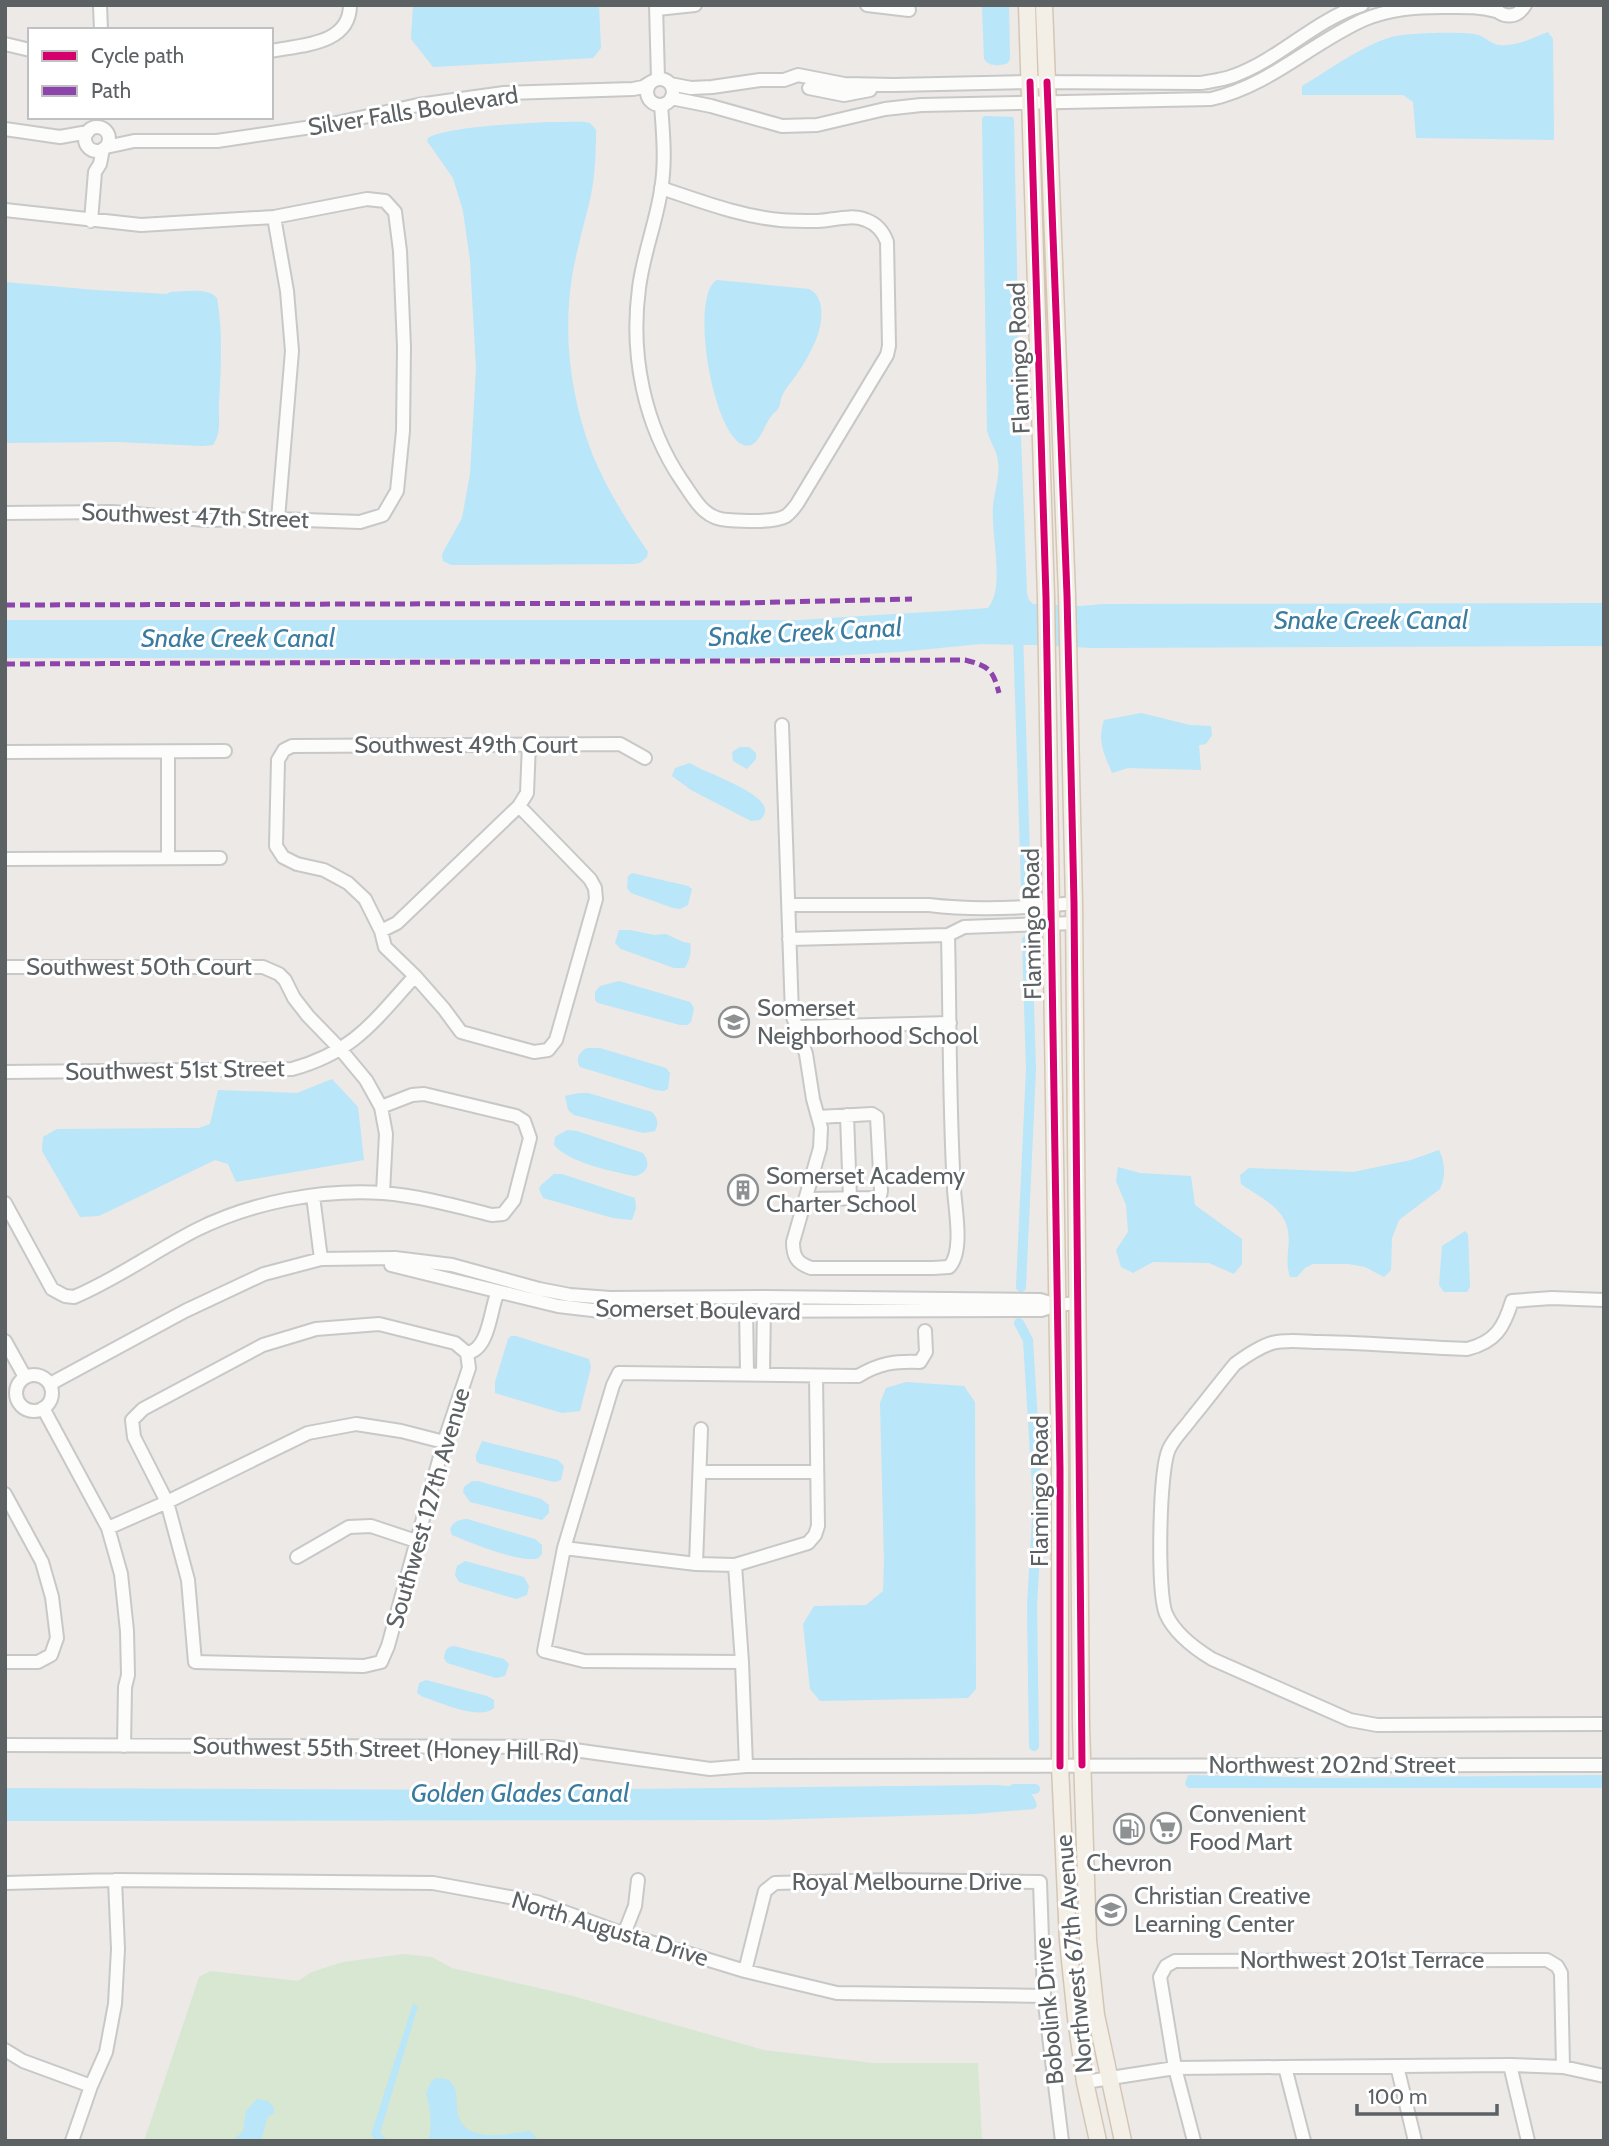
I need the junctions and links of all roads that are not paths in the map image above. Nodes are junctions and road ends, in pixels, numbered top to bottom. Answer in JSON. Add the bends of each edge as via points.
{"nodes":[{"id":1,"x":100,"y":5,"type":"edge"},
{"id":2,"x":350,"y":5,"type":"edge"},
{"id":3,"x":695,"y":5,"type":"edge"},
{"id":4,"x":867,"y":5,"type":"edge"},
{"id":5,"x":1027,"y":5,"type":"edge"},
{"id":6,"x":1044,"y":5,"type":"edge"},
{"id":7,"x":1362,"y":5,"type":"edge"},
{"id":8,"x":1538,"y":5,"type":"edge"},
{"id":9,"x":657,"y":7,"type":"edge"},
{"id":10,"x":892,"y":7,"type":"edge"},
{"id":11,"x":1494,"y":8,"type":"edge"},
{"id":12,"x":1524,"y":8,"type":"edge"},
{"id":13,"x":909,"y":10,"type":"dead end"},
{"id":14,"x":1341,"y":13,"type":"junction"},
{"id":15,"x":1350,"y":27,"type":"junction"},
{"id":16,"x":100,"y":28,"type":"edge"},
{"id":17,"x":5,"y":44,"type":"edge"},
{"id":18,"x":28,"y":50,"type":"edge"},
{"id":19,"x":273,"y":51,"type":"edge"},
{"id":20,"x":783,"y":80,"type":"junction"},
{"id":21,"x":660,"y":81,"type":"junction"},
{"id":22,"x":1030,"y":82,"type":"junction"},
{"id":23,"x":1047,"y":82,"type":"junction"},
{"id":24,"x":894,"y":85,"type":"junction"},
{"id":25,"x":609,"y":90,"type":"junction"},
{"id":26,"x":661,"y":102,"type":"junction"},
{"id":27,"x":1030,"y":103,"type":"junction"},
{"id":28,"x":1047,"y":103,"type":"junction"},
{"id":29,"x":102,"y":119,"type":"edge"},
{"id":30,"x":5,"y":129,"type":"edge"},
{"id":31,"x":96,"y":137,"type":"edge"},
{"id":32,"x":662,"y":188,"type":"junction"},
{"id":33,"x":5,"y":210,"type":"edge"},
{"id":34,"x":274,"y":217,"type":"junction"},
{"id":35,"x":91,"y":221,"type":"junction"},
{"id":36,"x":5,"y":513,"type":"edge"},
{"id":37,"x":278,"y":519,"type":"junction"},
{"id":38,"x":782,"y":725,"type":"dead end"},
{"id":39,"x":529,"y":744,"type":"junction"},
{"id":40,"x":5,"y":751,"type":"edge"},
{"id":41,"x":225,"y":751,"type":"dead end"},
{"id":42,"x":168,"y":752,"type":"junction"},
{"id":43,"x":645,"y":758,"type":"dead end"},
{"id":44,"x":519,"y":806,"type":"junction"},
{"id":45,"x":168,"y":858,"type":"junction"},
{"id":46,"x":220,"y":858,"type":"dead end"},
{"id":47,"x":5,"y":859,"type":"edge"},
{"id":48,"x":1074,"y":903,"type":"junction"},
{"id":49,"x":789,"y":905,"type":"junction"},
{"id":50,"x":1052,"y":906,"type":"junction"},
{"id":51,"x":1074,"y":923,"type":"junction"},
{"id":52,"x":1052,"y":925,"type":"junction"},
{"id":53,"x":382,"y":931,"type":"junction"},
{"id":54,"x":948,"y":935,"type":"junction"},
{"id":55,"x":789,"y":939,"type":"junction"},
{"id":56,"x":5,"y":967,"type":"edge"},
{"id":57,"x":415,"y":976,"type":"junction"},
{"id":58,"x":950,"y":1023,"type":"junction"},
{"id":59,"x":797,"y":1027,"type":"junction"},
{"id":60,"x":341,"y":1050,"type":"junction"},
{"id":61,"x":5,"y":1072,"type":"edge"},
{"id":62,"x":382,"y":1107,"type":"junction"},
{"id":63,"x":847,"y":1115,"type":"junction"},
{"id":64,"x":818,"y":1117,"type":"junction"},
{"id":65,"x":383,"y":1193,"type":"junction"},
{"id":66,"x":313,"y":1196,"type":"junction"},
{"id":67,"x":807,"y":1199,"type":"junction"},
{"id":68,"x":850,"y":1199,"type":"junction"},
{"id":69,"x":5,"y":1203,"type":"edge"},
{"id":70,"x":321,"y":1259,"type":"junction"},
{"id":71,"x":496,"y":1297,"type":"dead end"},
{"id":72,"x":764,"y":1297,"type":"junction"},
{"id":73,"x":1604,"y":1300,"type":"edge"},
{"id":74,"x":1077,"y":1303,"type":"junction"},
{"id":75,"x":746,"y":1304,"type":"junction"},
{"id":76,"x":1057,"y":1305,"type":"junction"},
{"id":77,"x":764,"y":1311,"type":"junction"},
{"id":78,"x":925,"y":1331,"type":"dead end"},
{"id":79,"x":5,"y":1341,"type":"edge"},
{"id":80,"x":467,"y":1353,"type":"junction"},
{"id":81,"x":747,"y":1374,"type":"junction"},
{"id":82,"x":763,"y":1374,"type":"junction"},
{"id":83,"x":816,"y":1376,"type":"junction"},
{"id":84,"x":25,"y":1377,"type":"junction"},
{"id":85,"x":50,"y":1384,"type":"junction"},
{"id":86,"x":18,"y":1401,"type":"junction"},
{"id":87,"x":5,"y":1408,"type":"edge"},
{"id":88,"x":43,"y":1409,"type":"junction"},
{"id":89,"x":701,"y":1429,"type":"dead end"},
{"id":90,"x":444,"y":1442,"type":"junction"},
{"id":91,"x":699,"y":1472,"type":"junction"},
{"id":92,"x":817,"y":1472,"type":"junction"},
{"id":93,"x":5,"y":1494,"type":"edge"},
{"id":94,"x":167,"y":1502,"type":"junction"},
{"id":95,"x":108,"y":1528,"type":"junction"},
{"id":96,"x":416,"y":1541,"type":"junction"},
{"id":97,"x":564,"y":1549,"type":"junction"},
{"id":98,"x":297,"y":1557,"type":"dead end"},
{"id":99,"x":696,"y":1564,"type":"junction"},
{"id":100,"x":735,"y":1565,"type":"junction"},
{"id":101,"x":5,"y":1662,"type":"edge"},
{"id":102,"x":742,"y":1662,"type":"junction"},
{"id":103,"x":1604,"y":1724,"type":"edge"},
{"id":104,"x":5,"y":1745,"type":"edge"},
{"id":105,"x":128,"y":1746,"type":"junction"},
{"id":106,"x":1082,"y":1765,"type":"junction"},
{"id":107,"x":1604,"y":1765,"type":"edge"},
{"id":108,"x":746,"y":1766,"type":"junction"},
{"id":109,"x":1060,"y":1766,"type":"junction"},
{"id":110,"x":638,"y":1880,"type":"dead end"},
{"id":111,"x":115,"y":1881,"type":"junction"},
{"id":112,"x":1040,"y":1882,"type":"joint"},
{"id":113,"x":5,"y":1884,"type":"edge"},
{"id":114,"x":624,"y":1934,"type":"junction"},
{"id":115,"x":745,"y":1971,"type":"junction"},
{"id":116,"x":1044,"y":1996,"type":"junction"},
{"id":117,"x":5,"y":2050,"type":"edge"},
{"id":118,"x":1510,"y":2065,"type":"junction"},
{"id":119,"x":1396,"y":2066,"type":"junction"},
{"id":120,"x":1285,"y":2067,"type":"junction"},
{"id":121,"x":1563,"y":2067,"type":"junction"},
{"id":122,"x":1175,"y":2068,"type":"junction"},
{"id":123,"x":1604,"y":2076,"type":"edge"},
{"id":124,"x":1108,"y":2078,"type":"junction"},
{"id":125,"x":1085,"y":2082,"type":"junction"},
{"id":126,"x":91,"y":2087,"type":"junction"},
{"id":127,"x":72,"y":2141,"type":"edge"},
{"id":128,"x":1062,"y":2141,"type":"edge"},
{"id":129,"x":1098,"y":2141,"type":"edge"},
{"id":130,"x":1124,"y":2141,"type":"edge"},
{"id":131,"x":1194,"y":2141,"type":"edge"},
{"id":132,"x":1304,"y":2141,"type":"edge"},
{"id":133,"x":1415,"y":2141,"type":"edge"},
{"id":134,"x":1528,"y":2141,"type":"edge"}],
"edges":[{"from":1,"to":16,"type":"street"},
{"from":2,"to":19,"type":"street","via":[[347,22],[329,39]]},
{"from":3,"to":9,"type":"street"},
{"from":4,"to":10,"type":"street"},
{"from":5,"to":22,"type":"main road","name":"Flamingo Road"},
{"from":6,"to":23,"type":"main road","name":"Flamingo Road"},
{"from":7,"to":14,"type":"street","name":"Silver Falls Boulevard"},
{"from":8,"to":12,"type":"street","name":"Silver Falls Boulevard"},
{"from":9,"to":21,"type":"street"},
{"from":10,"to":13,"type":"street"},
{"from":11,"to":12,"type":"street","name":"Silver Falls Boulevard","via":[[1509,16]]},
{"from":11,"to":15,"type":"street","name":"Silver Falls Boulevard","via":[[1400,9]]},
{"from":14,"to":15,"type":"street"},
{"from":14,"to":23,"type":"street","name":"Silver Falls Boulevard","via":[[1232,77],[1180,83]]},
{"from":15,"to":28,"type":"street","name":"Silver Falls Boulevard","via":[[1274,74],[1228,95]]},
{"from":17,"to":18,"type":"street"},
{"from":20,"to":21,"type":"street","name":"Silver Falls Boulevard","via":[[691,88]]},
{"from":20,"to":24,"type":"street","name":"Silver Falls Boulevard","via":[[798,75],[844,84]]},
{"from":20,"to":24,"type":"street","name":"Silver Falls Boulevard","via":[[792,86],[844,95]]},
{"from":21,"to":25,"type":"street","name":"Silver Falls Boulevard"},
{"from":21,"to":26,"type":"street","via":[[673,91]]},
{"from":21,"to":26,"type":"street","via":[[646,92]]},
{"from":22,"to":23,"type":"street","name":"Silver Falls Boulevard"},
{"from":22,"to":24,"type":"street","name":"Silver Falls Boulevard"},
{"from":22,"to":27,"type":"main road","name":"Flamingo Road"},
{"from":23,"to":28,"type":"main road","name":"Flamingo Road"},
{"from":25,"to":26,"type":"street","name":"Silver Falls Boulevard"},
{"from":25,"to":31,"type":"street","name":"Silver Falls Boulevard","via":[[492,95],[217,141]]},
{"from":26,"to":27,"type":"street","name":"Silver Falls Boulevard","via":[[711,106],[782,126],[817,125],[921,105]]},
{"from":26,"to":32,"type":"street"},
{"from":27,"to":28,"type":"street","name":"Silver Falls Boulevard"},
{"from":27,"to":50,"type":"main road","name":"Flamingo Road"},
{"from":28,"to":48,"type":"main road","name":"Flamingo Road"},
{"from":29,"to":31,"type":"street"},
{"from":30,"to":31,"type":"street","name":"Silver Falls Boulevard"},
{"from":31,"to":35,"type":"street","via":[[100,164],[95,172]]},
{"from":32,"to":32,"type":"street","via":[[745,215],[781,220],[864,219],[875,224],[887,242],[887,355],[787,515],[725,520],[702,511],[673,467],[650,418],[636,337],[639,287]]},
{"from":33,"to":35,"type":"street"},
{"from":34,"to":35,"type":"street","via":[[141,225]]},
{"from":34,"to":37,"type":"street","via":[[292,351]]},
{"from":34,"to":37,"type":"street","name":"Southwest 47th Street","via":[[367,199],[385,201],[395,212],[404,347],[397,492],[383,515],[360,522]]},
{"from":36,"to":37,"type":"street","name":"Southwest 47th Street"},
{"from":38,"to":49,"type":"street"},
{"from":39,"to":43,"type":"street","name":"Southwest 49th Court","via":[[620,744]]},
{"from":39,"to":44,"type":"street","via":[[527,793]]},
{"from":39,"to":53,"type":"street","name":"Southwest 49th Court","via":[[292,746],[284,750],[278,760],[276,846],[283,857],[348,883],[365,899]]},
{"from":40,"to":42,"type":"street"},
{"from":41,"to":42,"type":"street"},
{"from":42,"to":45,"type":"street"},
{"from":44,"to":53,"type":"street","via":[[397,923]]},
{"from":44,"to":57,"type":"street","via":[[595,888],[596,899],[556,1041],[548,1050],[534,1052],[461,1032]]},
{"from":45,"to":46,"type":"street"},
{"from":45,"to":47,"type":"street"},
{"from":48,"to":50,"type":"street"},
{"from":48,"to":51,"type":"main road","name":"Flamingo Road"},
{"from":49,"to":50,"type":"street"},
{"from":49,"to":55,"type":"street"},
{"from":50,"to":52,"type":"main road","name":"Flamingo Road"},
{"from":51,"to":52,"type":"street"},
{"from":51,"to":74,"type":"main road","name":"Flamingo Road"},
{"from":52,"to":54,"type":"street","via":[[964,927]]},
{"from":52,"to":76,"type":"main road","name":"Flamingo Road"},
{"from":53,"to":57,"type":"street","via":[[384,947]]},
{"from":54,"to":55,"type":"street"},
{"from":54,"to":58,"type":"street"},
{"from":55,"to":59,"type":"street","via":[[792,1014]]},
{"from":56,"to":60,"type":"street","name":"Southwest 50th Court","via":[[263,967],[285,980],[308,1016]]},
{"from":57,"to":60,"type":"street","name":"Southwest 51st Street","via":[[359,1037]]},
{"from":58,"to":59,"type":"street"},
{"from":58,"to":67,"type":"street","via":[[955,1261],[949,1267],[811,1268],[799,1263],[793,1242]]},
{"from":59,"to":64,"type":"street"},
{"from":60,"to":61,"type":"street","name":"Southwest 51st Street","via":[[292,1069]]},
{"from":60,"to":62,"type":"street"},
{"from":62,"to":65,"type":"street","via":[[386,1134]]},
{"from":62,"to":65,"type":"street","via":[[424,1094],[516,1116],[524,1121],[530,1138],[514,1200],[503,1214]]},
{"from":63,"to":64,"type":"street"},
{"from":63,"to":68,"type":"street"},
{"from":63,"to":68,"type":"street","via":[[877,1117],[881,1167],[880,1196]]},
{"from":64,"to":67,"type":"street","via":[[820,1148]]},
{"from":65,"to":66,"type":"street"},
{"from":66,"to":69,"type":"street","via":[[259,1206],[198,1229],[74,1297],[52,1289]]},
{"from":66,"to":70,"type":"street"},
{"from":67,"to":68,"type":"street"},
{"from":70,"to":75,"type":"street","name":"Somerset Boulevard","via":[[395,1258],[452,1265],[570,1295]]},
{"from":70,"to":85,"type":"street","name":"Somerset Boulevard","via":[[264,1274]]},
{"from":71,"to":80,"type":"street","via":[[481,1346]]},
{"from":72,"to":75,"type":"street","name":"Somerset Boulevard"},
{"from":72,"to":76,"type":"street","name":"Somerset Boulevard","via":[[1040,1300]]},
{"from":72,"to":77,"type":"street"},
{"from":73,"to":103,"type":"street","via":[[1513,1301],[1500,1330],[1467,1349],[1284,1342],[1258,1349],[1234,1364],[1168,1451],[1163,1470],[1160,1565],[1167,1615],[1191,1645],[1212,1659],[1350,1720],[1377,1725]]},
{"from":74,"to":76,"type":"street","name":"Somerset Boulevard"},
{"from":74,"to":106,"type":"main road","name":"Flamingo Road"},
{"from":75,"to":77,"type":"street","name":"Somerset Boulevard"},
{"from":75,"to":81,"type":"street"},
{"from":76,"to":77,"type":"street","name":"Somerset Boulevard","via":[[1041,1310]]},
{"from":76,"to":109,"type":"main road","name":"Flamingo Road"},
{"from":77,"to":82,"type":"street"},
{"from":78,"to":83,"type":"street","via":[[926,1352],[920,1362],[876,1365],[858,1376]]},
{"from":79,"to":84,"type":"street"},
{"from":80,"to":90,"type":"street","name":"Southwest 127th Avenue","via":[[469,1368]]},
{"from":80,"to":94,"type":"street","via":[[454,1343],[379,1324],[316,1329],[263,1345],[143,1409],[132,1420],[134,1437]]},
{"from":81,"to":82,"type":"street"},
{"from":81,"to":97,"type":"street","via":[[619,1373]]},
{"from":82,"to":83,"type":"street"},
{"from":83,"to":92,"type":"street"},
{"from":84,"to":85,"type":"street","via":[[36,1375]]},
{"from":84,"to":86,"type":"street","via":[[16,1391]]},
{"from":85,"to":88,"type":"street","via":[[52,1395]]},
{"from":86,"to":87,"type":"street"},
{"from":86,"to":88,"type":"street","via":[[32,1411]]},
{"from":88,"to":95,"type":"street"},
{"from":89,"to":91,"type":"street"},
{"from":90,"to":94,"type":"street","via":[[356,1424],[308,1433]]},
{"from":90,"to":96,"type":"street","name":"Southwest 127th Avenue"},
{"from":91,"to":92,"type":"street"},
{"from":91,"to":99,"type":"street"},
{"from":92,"to":100,"type":"street","via":[[818,1526],[808,1543]]},
{"from":93,"to":101,"type":"street","via":[[42,1562],[57,1638],[51,1655],[38,1662]]},
{"from":94,"to":95,"type":"street"},
{"from":94,"to":96,"type":"street","name":"Southwest 127th Avenue","via":[[188,1580],[195,1662],[364,1667],[381,1662]]},
{"from":95,"to":105,"type":"street","via":[[121,1574],[127,1631]]},
{"from":96,"to":98,"type":"street","via":[[371,1526],[349,1527]]},
{"from":97,"to":99,"type":"street"},
{"from":97,"to":102,"type":"street","via":[[544,1651],[584,1661]]},
{"from":99,"to":100,"type":"street"},
{"from":100,"to":102,"type":"street"},
{"from":102,"to":108,"type":"street"},
{"from":104,"to":105,"type":"street","name":"Southwest 55th Street (Honey Hill Rd)"},
{"from":105,"to":108,"type":"street","name":"Southwest 55th Street (Honey Hill Rd)","via":[[553,1747],[710,1769]]},
{"from":106,"to":107,"type":"street","name":"Northwest 202nd Street"},
{"from":106,"to":109,"type":"street","name":"Northwest 202nd Street"},
{"from":106,"to":124,"type":"main road","name":"Northwest 67th Avenue","via":[[1088,1940]]},
{"from":108,"to":109,"type":"street","name":"Southwest 55th Street (Honey Hill Rd)"},
{"from":109,"to":125,"type":"main road","name":"Northwest 67th Avenue","via":[[1068,1941]]},
{"from":110,"to":114,"type":"street","via":[[635,1906]]},
{"from":111,"to":113,"type":"street","name":"North Augusta Drive"},
{"from":111,"to":114,"type":"street","name":"North Augusta Drive","via":[[432,1883],[537,1902]]},
{"from":111,"to":126,"type":"street","via":[[115,2004],[106,2052]]},
{"from":112,"to":115,"type":"street","name":"Royal Melbourne Drive","via":[[775,1883],[765,1891]]},
{"from":112,"to":116,"type":"street","name":"Bobolink Drive"},
{"from":114,"to":115,"type":"street","name":"North Augusta Drive"},
{"from":115,"to":116,"type":"street","name":"North Augusta Drive","via":[[837,1993]]},
{"from":116,"to":128,"type":"street","name":"Bobolink Drive"},
{"from":117,"to":126,"type":"street"},
{"from":118,"to":119,"type":"street"},
{"from":118,"to":121,"type":"street"},
{"from":118,"to":134,"type":"street"},
{"from":119,"to":120,"type":"street"},
{"from":119,"to":133,"type":"street"},
{"from":120,"to":122,"type":"street"},
{"from":120,"to":132,"type":"street"},
{"from":121,"to":122,"type":"street","name":"Northwest 201st Terrace","via":[[1562,1973],[1557,1966],[1547,1960],[1478,1960],[1175,1961],[1160,1977]]},
{"from":121,"to":123,"type":"street"},
{"from":122,"to":124,"type":"street"},
{"from":122,"to":131,"type":"street"},
{"from":124,"to":125,"type":"street"},
{"from":124,"to":130,"type":"main road","name":"Northwest 67th Avenue"},
{"from":125,"to":129,"type":"main road","name":"Northwest 67th Avenue"},
{"from":126,"to":127,"type":"street"}]}
